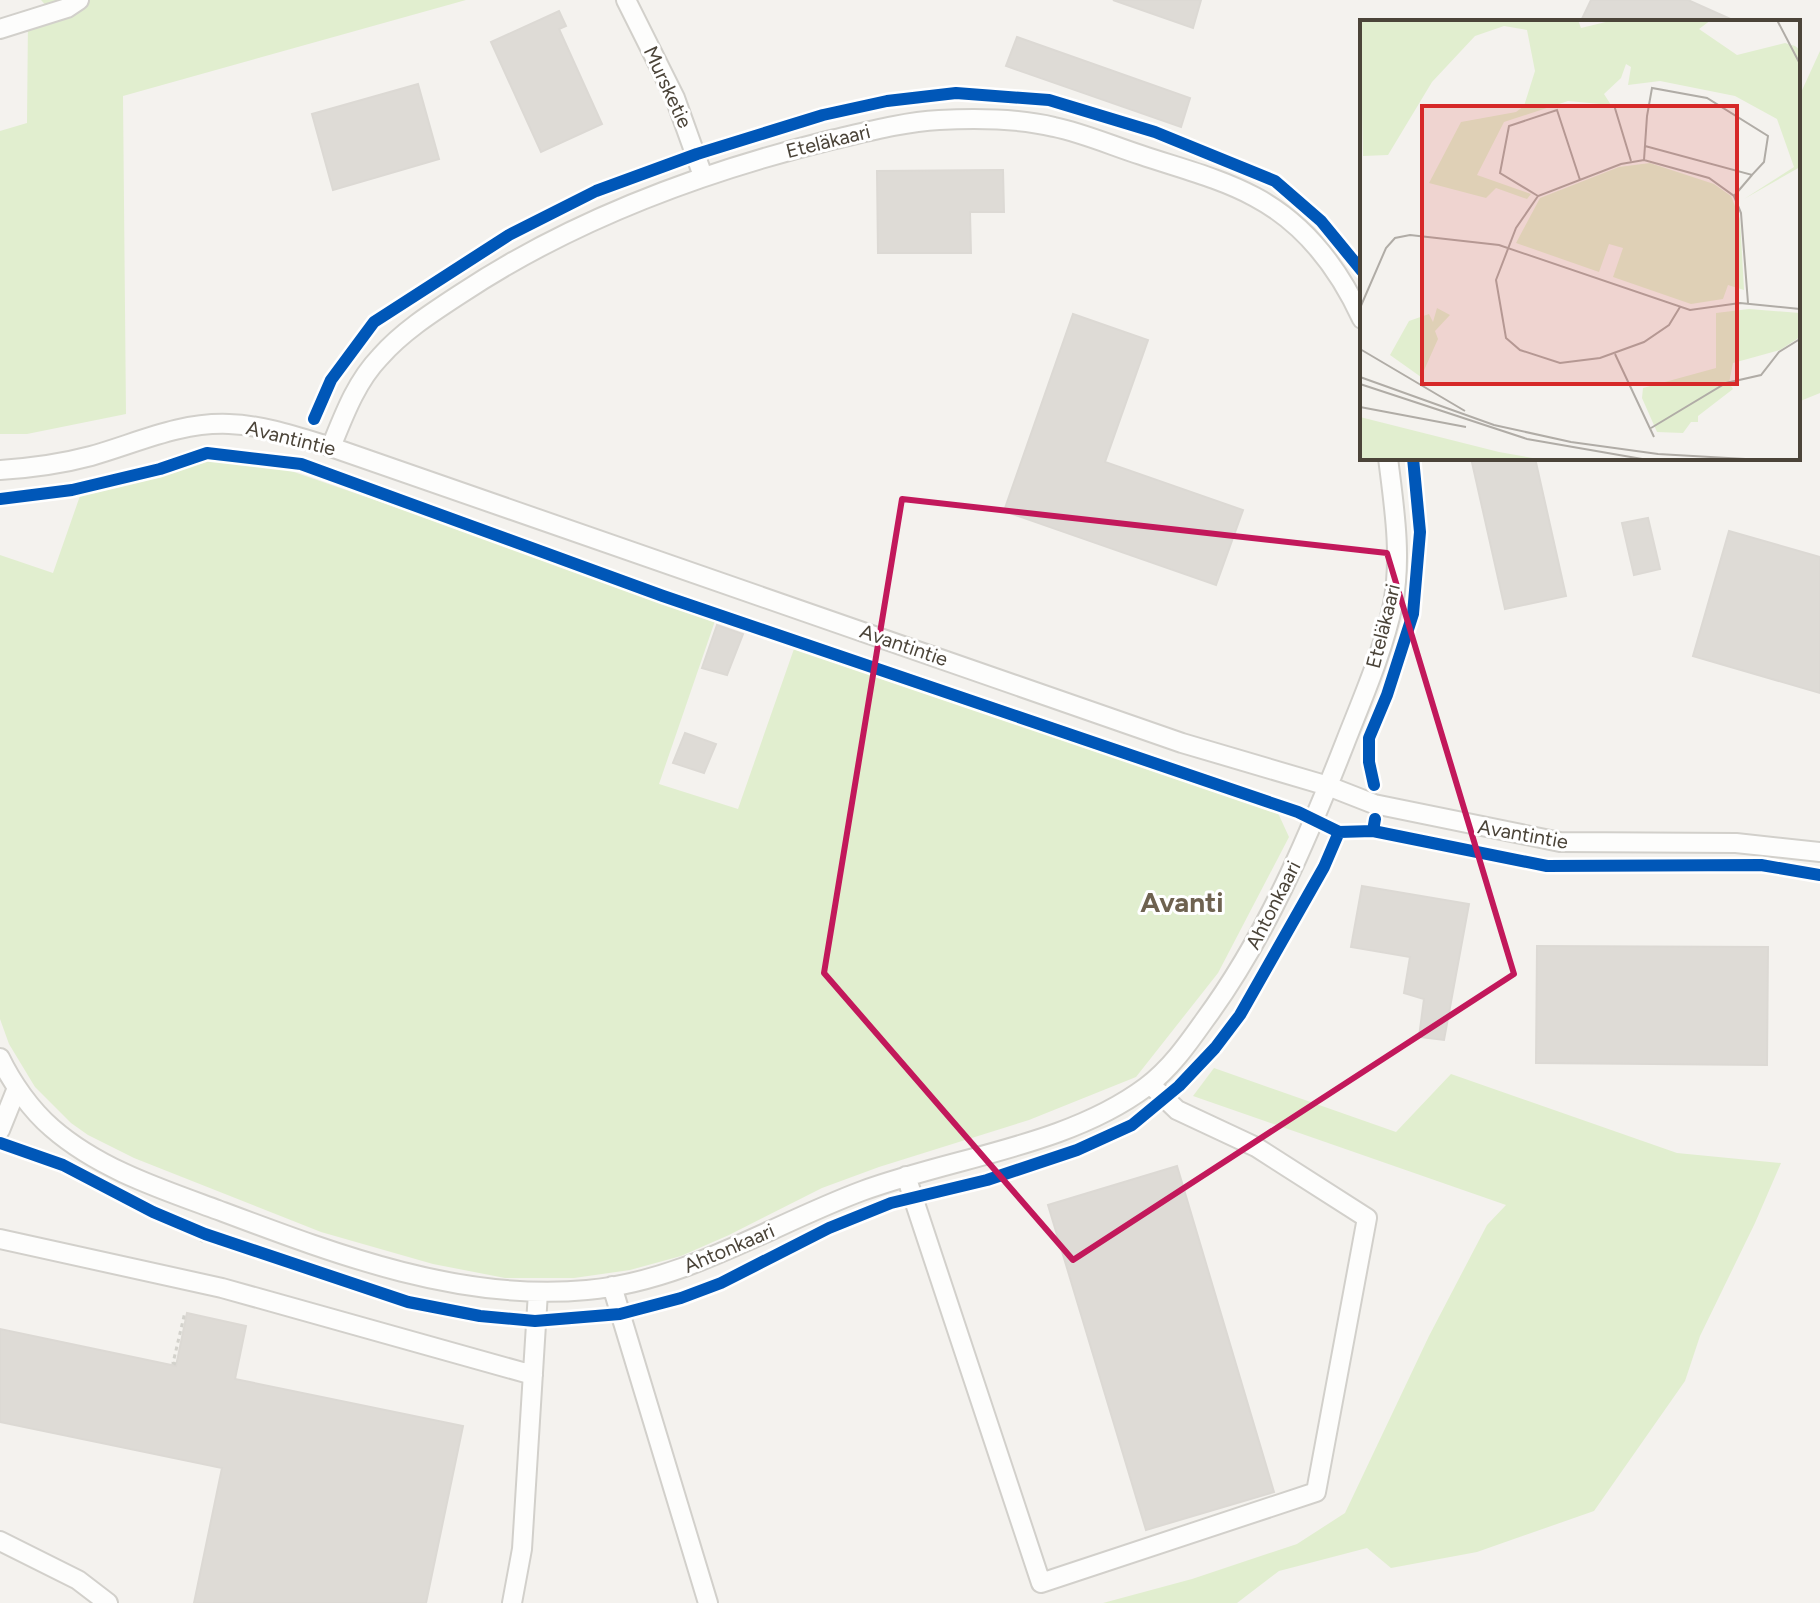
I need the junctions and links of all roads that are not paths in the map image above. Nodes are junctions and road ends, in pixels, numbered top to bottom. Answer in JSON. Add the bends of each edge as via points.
{"nodes":[{"id":1,"x":79,"y":0,"type":"edge"},
{"id":2,"x":626,"y":0,"type":"edge"},
{"id":3,"x":0,"y":29,"type":"edge"},
{"id":4,"x":703,"y":176,"type":"junction"},
{"id":5,"x":1360,"y":315,"type":"edge"},
{"id":6,"x":331,"y":447,"type":"junction"},
{"id":7,"x":1388,"y":460,"type":"edge"},
{"id":8,"x":0,"y":470,"type":"edge"},
{"id":9,"x":1328,"y":786,"type":"junction"},
{"id":10,"x":1820,"y":852,"type":"edge"},
{"id":11,"x":0,"y":1058,"type":"edge"},
{"id":12,"x":1150,"y":1084,"type":"junction"},
{"id":13,"x":17,"y":1088,"type":"junction"},
{"id":14,"x":0,"y":1130,"type":"edge"},
{"id":15,"x":906,"y":1176,"type":"junction"},
{"id":16,"x":0,"y":1239,"type":"edge"},
{"id":17,"x":612,"y":1286,"type":"junction"},
{"id":18,"x":538,"y":1292,"type":"junction"},
{"id":19,"x":533,"y":1375,"type":"junction"},
{"id":20,"x":0,"y":1541,"type":"edge"},
{"id":21,"x":108,"y":1603,"type":"edge"},
{"id":22,"x":512,"y":1603,"type":"edge"},
{"id":23,"x":708,"y":1603,"type":"edge"}],
"edges":[{"from":1,"to":3,"type":"street"},
{"from":2,"to":4,"type":"street","name":"Mursketie","via":[[675,98]]},
{"from":4,"to":5,"type":"street","name":"Eteläkaari","via":[[791,150],[934,120],[1021,121],[1055,127],[1256,197],[1313,242],[1336,269]]},
{"from":4,"to":6,"type":"street","name":"Eteläkaari","via":[[539,246],[397,339],[346,409]]},
{"from":6,"to":8,"type":"street","name":"Avantintie","via":[[270,429],[206,424],[61,462]]},
{"from":6,"to":9,"type":"street","name":"Avantintie","via":[[1182,743]]},
{"from":7,"to":9,"type":"street","name":"Eteläkaari","via":[[1397,562],[1394,600]]},
{"from":9,"to":10,"type":"street","name":"Avantintie","via":[[1374,804],[1560,842],[1736,843]]},
{"from":9,"to":12,"type":"street","name":"Ahtonkaari","via":[[1241,965],[1201,1026]]},
{"from":11,"to":13,"type":"street","name":"Ahtonkaari"},
{"from":12,"to":15,"type":"street","name":"Ahtonkaari","via":[[1078,1124]]},
{"from":12,"to":15,"type":"street","via":[[1177,1110],[1256,1147],[1367,1218],[1316,1492],[1041,1583]]},
{"from":13,"to":14,"type":"street"},
{"from":13,"to":18,"type":"street","name":"Ahtonkaari","via":[[50,1126],[78,1147],[161,1189],[344,1256],[454,1284]]},
{"from":15,"to":17,"type":"street","name":"Ahtonkaari","via":[[669,1274]]},
{"from":16,"to":19,"type":"street","via":[[222,1288]]},
{"from":17,"to":18,"type":"street","name":"Ahtonkaari"},
{"from":17,"to":23,"type":"street"},
{"from":18,"to":19,"type":"street"},
{"from":19,"to":22,"type":"street","via":[[522,1549]]},
{"from":20,"to":21,"type":"street","via":[[78,1580]]}]}
